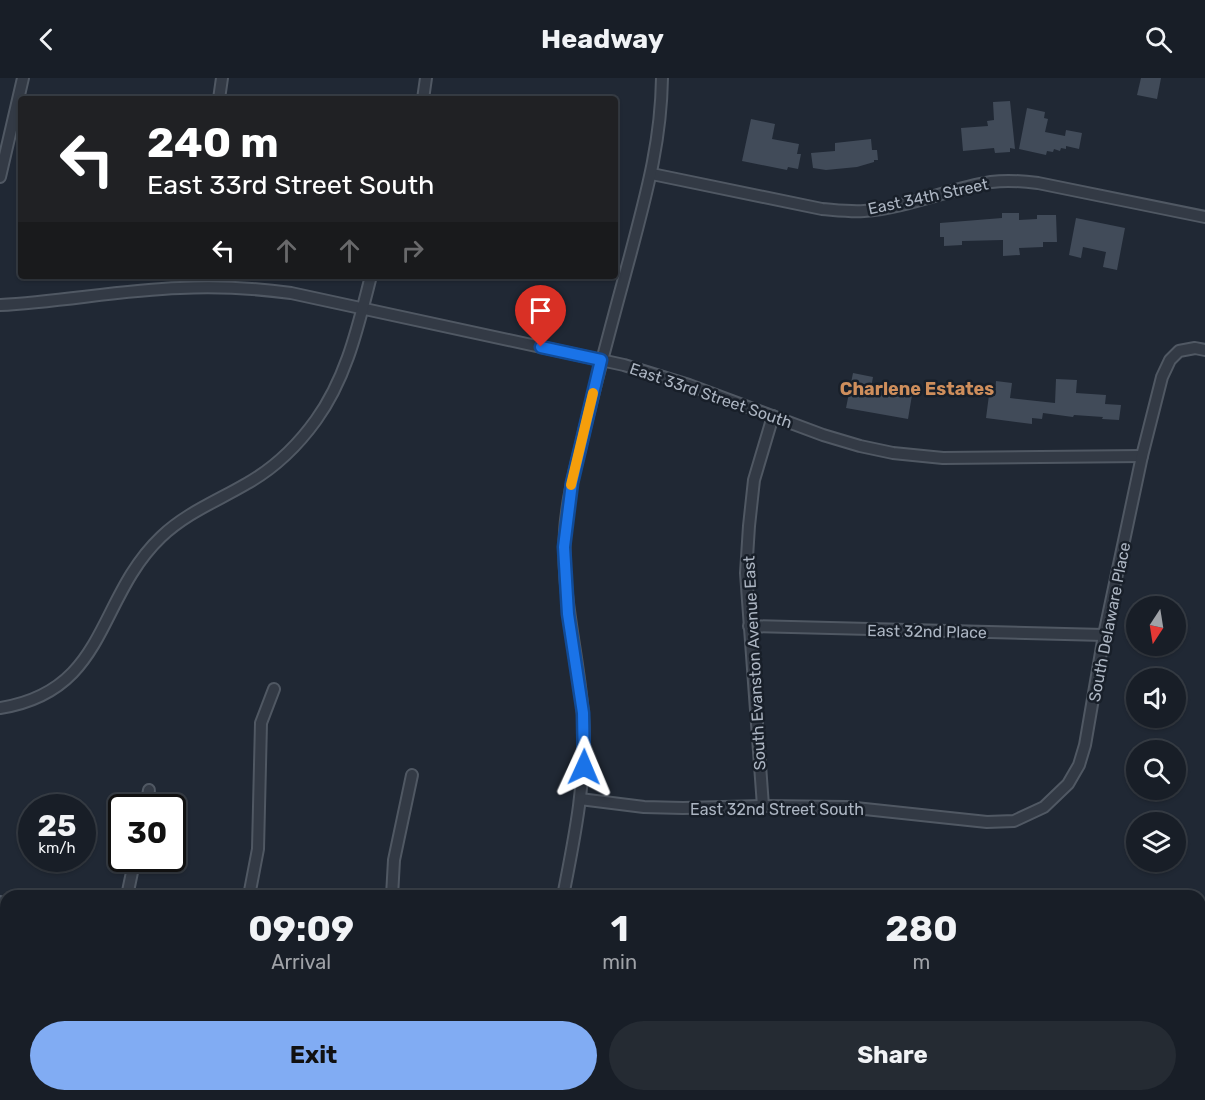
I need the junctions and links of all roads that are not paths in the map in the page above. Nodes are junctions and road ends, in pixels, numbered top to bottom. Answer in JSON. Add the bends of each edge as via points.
{"nodes":[{"id":1,"x":23,"y":78,"type":"edge"},
{"id":2,"x":222,"y":78,"type":"edge"},
{"id":3,"x":426,"y":78,"type":"edge"},
{"id":4,"x":662,"y":78,"type":"edge"},
{"id":5,"x":20,"y":96,"type":"edge"},
{"id":6,"x":219,"y":96,"type":"edge"},
{"id":7,"x":423,"y":96,"type":"edge"},
{"id":8,"x":16,"y":126,"type":"edge"},
{"id":9,"x":652,"y":174,"type":"junction"},
{"id":10,"x":0,"y":177,"type":"edge"},
{"id":11,"x":1205,"y":217,"type":"edge"},
{"id":12,"x":370,"y":279,"type":"edge"},
{"id":13,"x":0,"y":305,"type":"edge"},
{"id":14,"x":363,"y":308,"type":"junction"},
{"id":15,"x":1205,"y":350,"type":"edge"},
{"id":16,"x":601,"y":360,"type":"junction"},
{"id":17,"x":773,"y":416,"type":"junction"},
{"id":18,"x":1142,"y":456,"type":"junction"},
{"id":19,"x":749,"y":626,"type":"junction"},
{"id":20,"x":1104,"y":635,"type":"junction"},
{"id":21,"x":274,"y":689,"type":"dead end"},
{"id":22,"x":0,"y":708,"type":"edge"},
{"id":23,"x":412,"y":775,"type":"dead end"},
{"id":24,"x":1068,"y":784,"type":"joint"},
{"id":25,"x":149,"y":790,"type":"dead end"},
{"id":26,"x":148,"y":794,"type":"edge"},
{"id":27,"x":580,"y":799,"type":"junction"},
{"id":28,"x":763,"y":806,"type":"junction"},
{"id":29,"x":132,"y":872,"type":"edge"},
{"id":30,"x":128,"y":890,"type":"edge"},
{"id":31,"x":250,"y":890,"type":"edge"},
{"id":32,"x":392,"y":890,"type":"edge"},
{"id":33,"x":564,"y":890,"type":"edge"}],
"edges":[{"from":1,"to":5,"type":"street"},
{"from":2,"to":6,"type":"street"},
{"from":3,"to":7,"type":"street"},
{"from":4,"to":9,"type":"street"},
{"from":8,"to":10,"type":"street"},
{"from":9,"to":11,"type":"street","name":"East 34th Street","via":[[839,211],[879,209],[976,185],[1010,181],[1038,183]]},
{"from":9,"to":16,"type":"street"},
{"from":12,"to":14,"type":"street"},
{"from":13,"to":14,"type":"street","name":"East 33rd Street South","via":[[214,287],[291,293]]},
{"from":14,"to":16,"type":"street","name":"East 33rd Street South"},
{"from":14,"to":22,"type":"street","via":[[340,380],[305,435],[270,468],[197,510],[161,537],[128,578],[99,638],[61,685],[38,698]]},
{"from":15,"to":18,"type":"street","via":[[1179,351],[1170,360]]},
{"from":16,"to":17,"type":"street","name":"East 33rd Street South","via":[[689,385]]},
{"from":16,"to":27,"type":"street","via":[[572,483],[564,547],[568,614],[583,713]]},
{"from":17,"to":18,"type":"street","name":"East 33rd Street South","via":[[860,446],[915,456]]},
{"from":17,"to":19,"type":"street","name":"South Evanston Avenue East","via":[[754,480],[748,526]]},
{"from":18,"to":20,"type":"street","name":"South Delaware Place"},
{"from":19,"to":20,"type":"street","name":"East 32nd Place"},
{"from":19,"to":28,"type":"street","name":"South Evanston Avenue East"},
{"from":20,"to":24,"type":"street","name":"South Delaware Place","via":[[1085,745]]},
{"from":21,"to":31,"type":"street","via":[[261,723],[258,849]]},
{"from":23,"to":32,"type":"street","via":[[394,860]]},
{"from":24,"to":28,"type":"street","name":"East 32nd Street South","via":[[1051,802],[1014,821],[846,807]]},
{"from":25,"to":26,"type":"street"},
{"from":27,"to":28,"type":"street","name":"East 32nd Street South","via":[[644,807]]},
{"from":27,"to":33,"type":"street"},
{"from":29,"to":30,"type":"street"}]}
